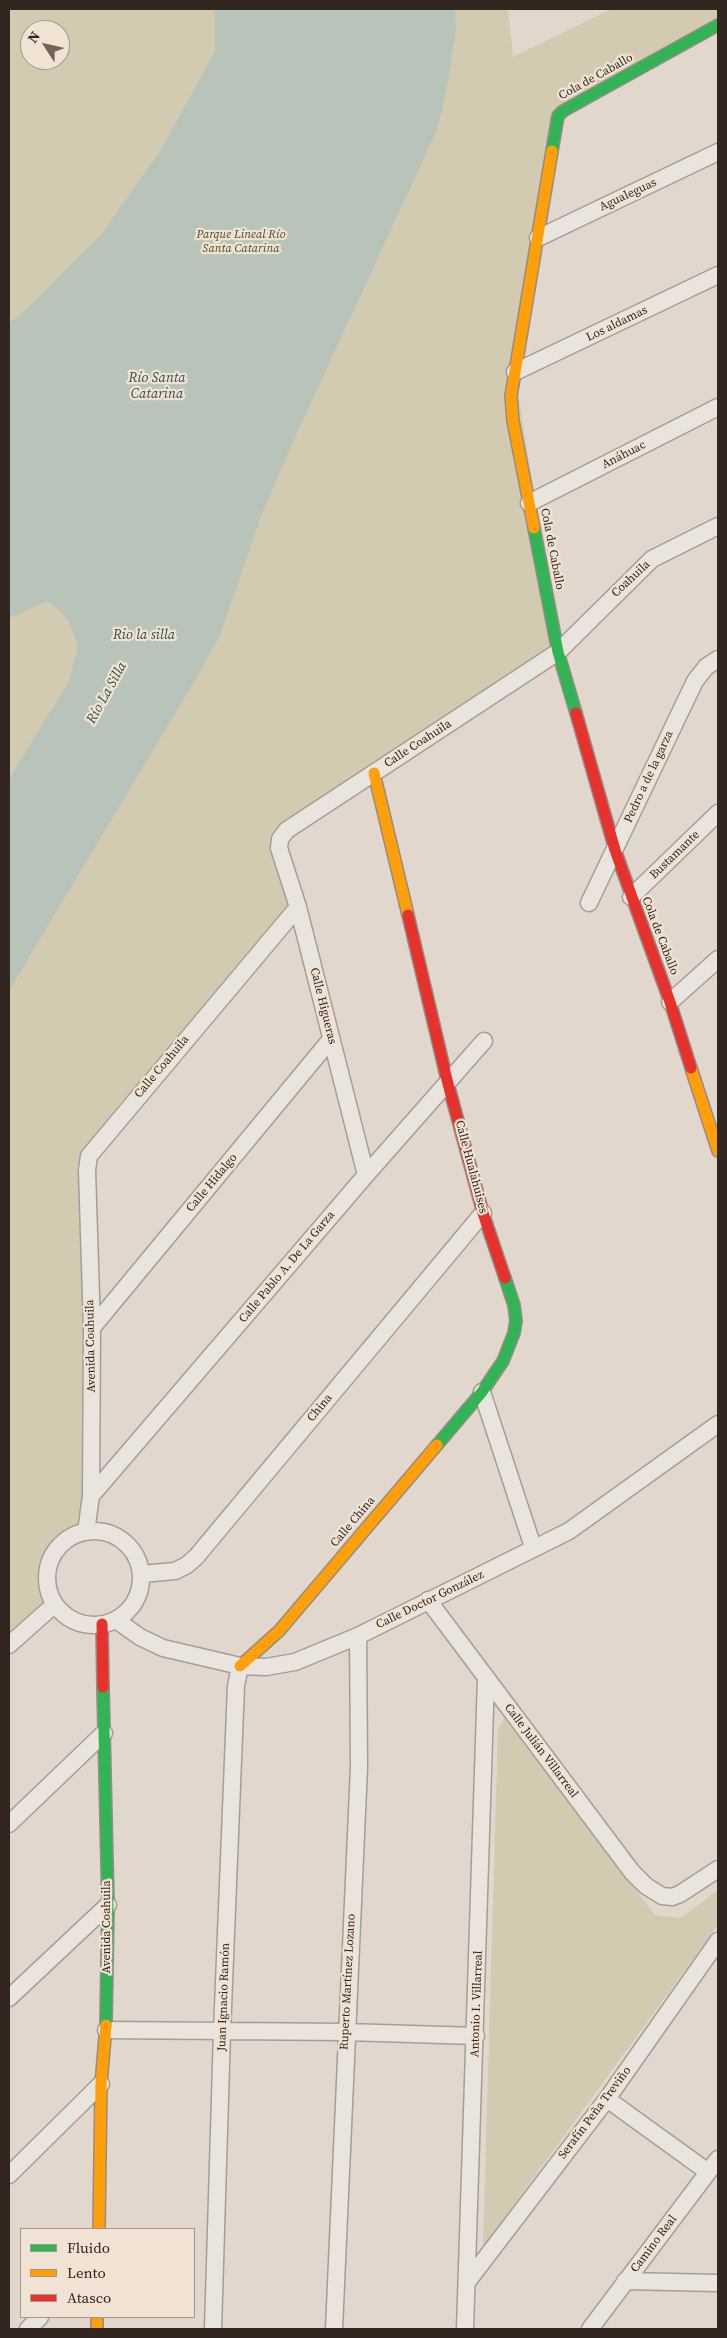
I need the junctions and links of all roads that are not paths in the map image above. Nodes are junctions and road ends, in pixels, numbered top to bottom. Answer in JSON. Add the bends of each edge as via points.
{"nodes":[{"id":1,"x":718,"y":24,"type":"edge"},
{"id":2,"x":718,"y":152,"type":"edge"},
{"id":3,"x":538,"y":238,"type":"junction"},
{"id":4,"x":718,"y":275,"type":"edge"},
{"id":5,"x":515,"y":372,"type":"junction"},
{"id":6,"x":718,"y":407,"type":"edge"},
{"id":7,"x":529,"y":503,"type":"junction"},
{"id":8,"x":718,"y":526,"type":"edge"},
{"id":9,"x":558,"y":652,"type":"junction"},
{"id":10,"x":718,"y":659,"type":"edge"},
{"id":11,"x":374,"y":774,"type":"junction"},
{"id":12,"x":718,"y":813,"type":"edge"},
{"id":13,"x":280,"y":838,"type":"joint"},
{"id":14,"x":615,"y":850,"type":"junction"},
{"id":15,"x":631,"y":897,"type":"junction"},
{"id":16,"x":589,"y":903,"type":"dead end"},
{"id":17,"x":298,"y":908,"type":"junction"},
{"id":18,"x":718,"y":959,"type":"edge"},
{"id":19,"x":670,"y":1002,"type":"junction"},
{"id":20,"x":331,"y":1039,"type":"junction"},
{"id":21,"x":484,"y":1041,"type":"dead end"},
{"id":22,"x":447,"y":1080,"type":"junction"},
{"id":23,"x":713,"y":1116,"type":"edge"},
{"id":24,"x":718,"y":1151,"type":"edge"},
{"id":25,"x":88,"y":1160,"type":"joint"},
{"id":26,"x":366,"y":1175,"type":"junction"},
{"id":27,"x":483,"y":1213,"type":"junction"},
{"id":28,"x":92,"y":1328,"type":"junction"},
{"id":29,"x":482,"y":1392,"type":"junction"},
{"id":30,"x":718,"y":1424,"type":"edge"},
{"id":31,"x":91,"y":1496,"type":"junction"},
{"id":32,"x":86,"y":1532,"type":"junction"},
{"id":33,"x":533,"y":1547,"type":"junction"},
{"id":34,"x":141,"y":1574,"type":"junction"},
{"id":35,"x":428,"y":1600,"type":"junction"},
{"id":36,"x":55,"y":1604,"type":"junction"},
{"id":37,"x":109,"y":1622,"type":"junction"},
{"id":38,"x":358,"y":1636,"type":"junction"},
{"id":39,"x":9,"y":1645,"type":"edge"},
{"id":40,"x":240,"y":1666,"type":"junction"},
{"id":41,"x":486,"y":1678,"type":"junction"},
{"id":42,"x":104,"y":1733,"type":"junction"},
{"id":43,"x":9,"y":1824,"type":"edge"},
{"id":44,"x":718,"y":1869,"type":"edge"},
{"id":45,"x":108,"y":1905,"type":"junction"},
{"id":46,"x":718,"y":1941,"type":"edge"},
{"id":47,"x":9,"y":1998,"type":"edge"},
{"id":48,"x":106,"y":2030,"type":"junction"},
{"id":49,"x":222,"y":2032,"type":"junction"},
{"id":50,"x":346,"y":2032,"type":"junction"},
{"id":51,"x":476,"y":2036,"type":"junction"},
{"id":52,"x":101,"y":2084,"type":"junction"},
{"id":53,"x":607,"y":2100,"type":"junction"},
{"id":54,"x":718,"y":2159,"type":"edge"},
{"id":55,"x":708,"y":2172,"type":"junction"},
{"id":56,"x":9,"y":2175,"type":"edge"},
{"id":57,"x":98,"y":2228,"type":"edge"},
{"id":58,"x":468,"y":2281,"type":"junction"},
{"id":59,"x":625,"y":2281,"type":"junction"},
{"id":60,"x":718,"y":2283,"type":"edge"},
{"id":61,"x":39,"y":2318,"type":"edge"},
{"id":62,"x":28,"y":2329,"type":"edge"},
{"id":63,"x":213,"y":2329,"type":"edge"},
{"id":64,"x":334,"y":2329,"type":"edge"},
{"id":65,"x":465,"y":2329,"type":"edge"},
{"id":66,"x":590,"y":2329,"type":"edge"}],
"edges":[{"from":1,"to":3,"type":"street","name":"Cola de Caballo","via":[[560,113],[556,121]]},
{"from":2,"to":3,"type":"street","name":"Agualeguas"},
{"from":3,"to":5,"type":"street","name":"Cola de Caballo"},
{"from":4,"to":5,"type":"street","name":"Los aldamas"},
{"from":5,"to":7,"type":"street","name":"Cola de Caballo","via":[[511,396],[513,421]]},
{"from":6,"to":7,"type":"street","name":"Anáhuac"},
{"from":7,"to":9,"type":"street","name":"Cola de Caballo"},
{"from":8,"to":9,"type":"street","name":"Coahuila","via":[[646,564]]},
{"from":9,"to":11,"type":"street","name":"Calle Coahuila"},
{"from":9,"to":14,"type":"street","name":"Cola de Caballo"},
{"from":10,"to":14,"type":"street","name":"Pedro a de la garza","via":[[706,667],[695,681]]},
{"from":11,"to":13,"type":"street","name":"Calle Coahuila","via":[[287,830]]},
{"from":11,"to":22,"type":"street","name":"Calle Hualahuises"},
{"from":12,"to":15,"type":"street","name":"Bustamante"},
{"from":13,"to":17,"type":"street","name":"Calle Higueras"},
{"from":14,"to":15,"type":"street","name":"Cola de Caballo"},
{"from":14,"to":16,"type":"street","name":"Pedro a de la garza"},
{"from":15,"to":19,"type":"street","name":"Cola de Caballo"},
{"from":17,"to":20,"type":"street","name":"Calle Higueras"},
{"from":17,"to":25,"type":"street","name":"Calle Coahuila","via":[[91,1151]]},
{"from":18,"to":19,"type":"street"},
{"from":19,"to":23,"type":"street","name":"Cola de Caballo"},
{"from":20,"to":26,"type":"street","name":"Calle Higueras"},
{"from":20,"to":28,"type":"street","name":"Calle Hidalgo"},
{"from":21,"to":22,"type":"street","name":"Calle Pablo A. De La Garza"},
{"from":22,"to":26,"type":"street","name":"Calle Pablo A. De La Garza"},
{"from":22,"to":27,"type":"street","name":"Calle Hualahuises"},
{"from":23,"to":24,"type":"street","name":"Cola de Caballo"},
{"from":25,"to":28,"type":"street","name":"Avenida Coahuila"},
{"from":26,"to":31,"type":"street","name":"Calle Pablo A. De La Garza"},
{"from":27,"to":29,"type":"street","name":"Calle Hualahuises","via":[[514,1305],[516,1321],[503,1361]]},
{"from":27,"to":34,"type":"street","name":"China","via":[[196,1557],[175,1571]]},
{"from":28,"to":31,"type":"street","name":"Avenida Coahuila"},
{"from":29,"to":33,"type":"street"},
{"from":29,"to":40,"type":"street","name":"Calle China","via":[[279,1631]]},
{"from":30,"to":33,"type":"street","name":"Calle Doctor González","via":[[569,1531]]},
{"from":31,"to":32,"type":"street","name":"Avenida Coahuila"},
{"from":32,"to":34,"type":"street","via":[[111,1534],[126,1543],[136,1557]]},
{"from":32,"to":36,"type":"street","via":[[63,1543],[50,1564],[48,1589]]},
{"from":33,"to":35,"type":"street","name":"Calle Doctor González"},
{"from":34,"to":37,"type":"street","via":[[136,1598],[128,1610]]},
{"from":35,"to":38,"type":"street","name":"Calle Doctor González"},
{"from":35,"to":41,"type":"street","name":"Calle Julián Villarreal"},
{"from":36,"to":37,"type":"street","via":[[79,1623]]},
{"from":36,"to":39,"type":"street"},
{"from":37,"to":40,"type":"street","name":"Calle Doctor González","via":[[163,1648]]},
{"from":37,"to":42,"type":"street","name":"Avenida Coahuila"},
{"from":38,"to":40,"type":"street","name":"Calle Doctor González","via":[[295,1662],[266,1667]]},
{"from":38,"to":50,"type":"street","name":"Ruperto Martínez Lozano","via":[[358,1767]]},
{"from":40,"to":49,"type":"street","name":"Juan Ignacio Ramón","via":[[236,1686]]},
{"from":41,"to":44,"type":"street","name":"Calle Julián Villarreal","via":[[632,1872],[646,1886],[662,1896],[672,1897]]},
{"from":41,"to":51,"type":"street","name":"Antonio I. Villarreal"},
{"from":42,"to":43,"type":"street"},
{"from":42,"to":45,"type":"street","name":"Avenida Coahuila"},
{"from":45,"to":47,"type":"street"},
{"from":45,"to":48,"type":"street","name":"Avenida Coahuila"},
{"from":46,"to":53,"type":"street","name":"Serafín Peña Treviño"},
{"from":48,"to":49,"type":"street"},
{"from":48,"to":52,"type":"street","name":"Avenida Coahuila"},
{"from":49,"to":50,"type":"street"},
{"from":49,"to":63,"type":"street","name":"Juan Ignacio Ramón"},
{"from":50,"to":51,"type":"street"},
{"from":50,"to":64,"type":"street","name":"Ruperto Martínez Lozano"},
{"from":51,"to":58,"type":"street","name":"Antonio I. Villarreal"},
{"from":52,"to":56,"type":"street"},
{"from":52,"to":57,"type":"street","name":"Avenida Coahuila"},
{"from":53,"to":55,"type":"street"},
{"from":53,"to":58,"type":"street","name":"Serafín Peña Treviño"},
{"from":54,"to":55,"type":"street","name":"Camino Real"},
{"from":55,"to":59,"type":"street","name":"Camino Real"},
{"from":58,"to":65,"type":"street","name":"Antonio I. Villarreal"},
{"from":59,"to":60,"type":"street"},
{"from":59,"to":66,"type":"street","name":"Camino Real"},
{"from":61,"to":62,"type":"street"}]}
